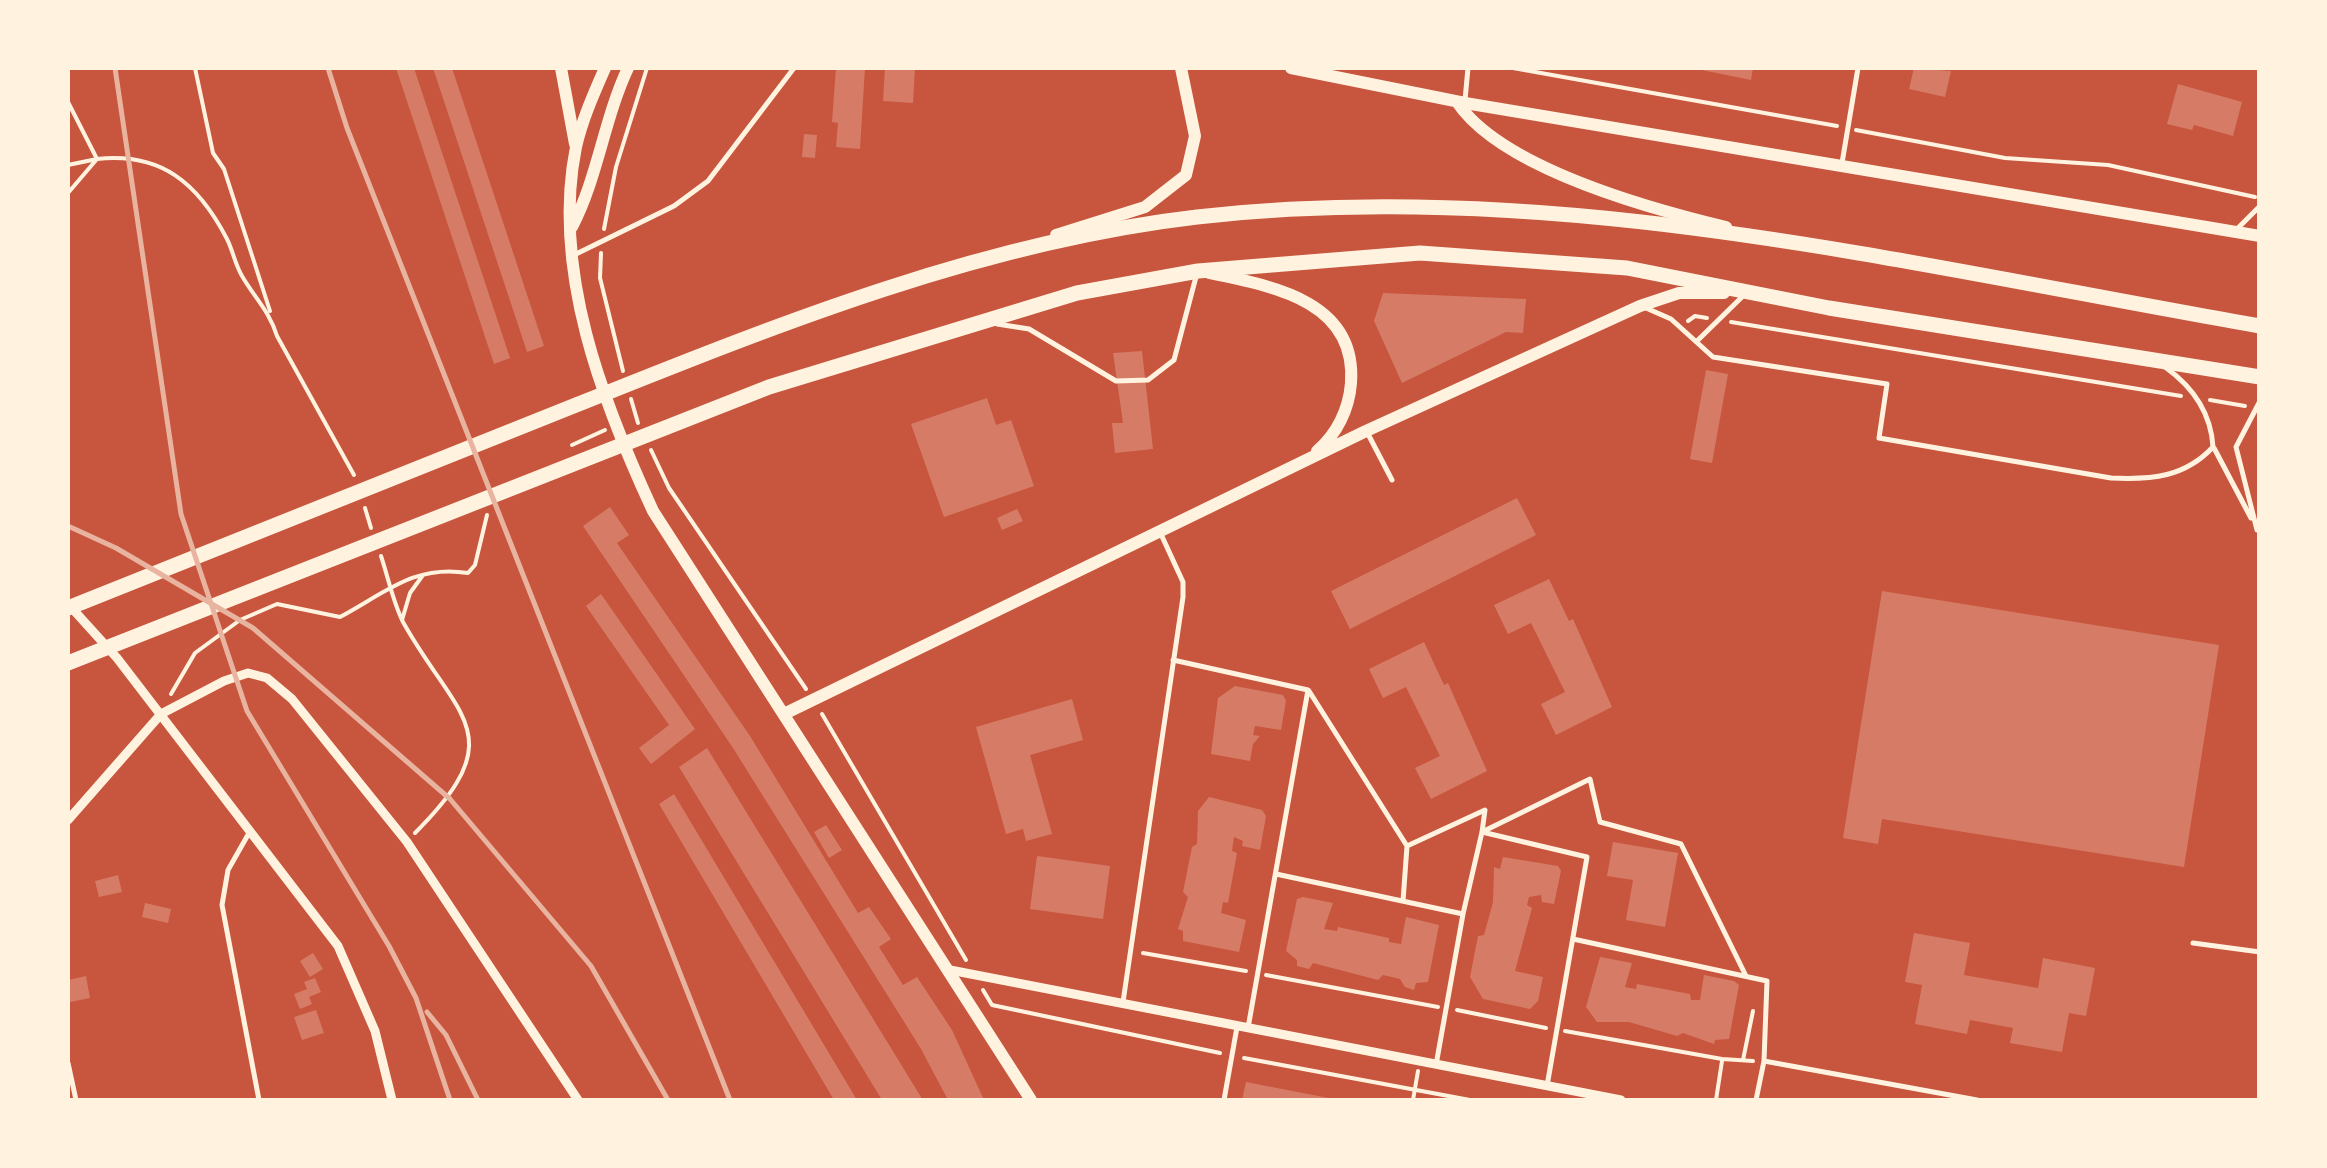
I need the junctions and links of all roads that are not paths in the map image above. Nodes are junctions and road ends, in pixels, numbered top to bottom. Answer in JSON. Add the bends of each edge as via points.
{"nodes":[{"id":1,"x":561,"y":68,"type":"edge"},
{"id":2,"x":605,"y":68,"type":"edge"},
{"id":3,"x":628,"y":68,"type":"edge"},
{"id":4,"x":794,"y":68,"type":"edge"},
{"id":5,"x":1181,"y":68,"type":"edge"},
{"id":6,"x":1290,"y":68,"type":"edge"},
{"id":7,"x":1468,"y":68,"type":"edge"},
{"id":8,"x":1858,"y":68,"type":"edge"},
{"id":9,"x":1461,"y":102,"type":"junction"},
{"id":10,"x":576,"y":148,"type":"junction"},
{"id":11,"x":1842,"y":164,"type":"junction"},
{"id":12,"x":2260,"y":206,"type":"edge"},
{"id":13,"x":571,"y":229,"type":"junction"},
{"id":14,"x":2234,"y":232,"type":"junction"},
{"id":15,"x":2260,"y":236,"type":"edge"},
{"id":16,"x":1840,"y":253,"type":"junction"},
{"id":17,"x":574,"y":254,"type":"junction"},
{"id":18,"x":968,"y":262,"type":"junction"},
{"id":19,"x":1198,"y":271,"type":"junction"},
{"id":20,"x":1745,"y":294,"type":"junction"},
{"id":21,"x":1640,"y":306,"type":"junction"},
{"id":22,"x":1829,"y":308,"type":"junction"},
{"id":23,"x":980,"y":320,"type":"junction"},
{"id":24,"x":2260,"y":326,"type":"edge"},
{"id":25,"x":1697,"y":341,"type":"junction"},
{"id":26,"x":2155,"y":360,"type":"junction"},
{"id":27,"x":2260,"y":377,"type":"edge"},
{"id":28,"x":2257,"y":404,"type":"edge"},
{"id":29,"x":1366,"y":431,"type":"junction"},
{"id":30,"x":2214,"y":447,"type":"junction"},
{"id":31,"x":1296,"y":468,"type":"junction"},
{"id":32,"x":1392,"y":480,"type":"dead end"},
{"id":33,"x":1160,"y":530,"type":"junction"},
{"id":34,"x":2258,"y":532,"type":"edge"},
{"id":35,"x":68,"y":606,"type":"edge"},
{"id":36,"x":1173,"y":660,"type":"junction"},
{"id":37,"x":68,"y":663,"type":"edge"},
{"id":38,"x":1308,"y":690,"type":"junction"},
{"id":39,"x":786,"y":713,"type":"junction"},
{"id":40,"x":161,"y":714,"type":"junction"},
{"id":41,"x":68,"y":820,"type":"edge"},
{"id":42,"x":250,"y":831,"type":"junction"},
{"id":43,"x":1482,"y":832,"type":"junction"},
{"id":44,"x":1407,"y":846,"type":"junction"},
{"id":45,"x":1276,"y":874,"type":"junction"},
{"id":46,"x":1403,"y":901,"type":"junction"},
{"id":47,"x":1463,"y":914,"type":"junction"},
{"id":48,"x":1573,"y":939,"type":"junction"},
{"id":49,"x":2194,"y":943,"type":"dead end"},
{"id":50,"x":2260,"y":952,"type":"edge"},
{"id":51,"x":950,"y":970,"type":"junction"},
{"id":52,"x":1746,"y":976,"type":"junction"},
{"id":53,"x":1122,"y":1004,"type":"junction"},
{"id":54,"x":1237,"y":1027,"type":"junction"},
{"id":55,"x":1248,"y":1029,"type":"junction"},
{"id":56,"x":1764,"y":1061,"type":"junction"},
{"id":57,"x":68,"y":1063,"type":"edge"},
{"id":58,"x":1436,"y":1064,"type":"junction"},
{"id":59,"x":1548,"y":1086,"type":"junction"},
{"id":60,"x":76,"y":1100,"type":"edge"},
{"id":61,"x":260,"y":1100,"type":"edge"},
{"id":62,"x":392,"y":1100,"type":"edge"},
{"id":63,"x":578,"y":1100,"type":"edge"},
{"id":64,"x":1031,"y":1100,"type":"edge"},
{"id":65,"x":1224,"y":1100,"type":"edge"},
{"id":66,"x":1617,"y":1100,"type":"edge"},
{"id":67,"x":1756,"y":1100,"type":"edge"},
{"id":68,"x":1977,"y":1100,"type":"edge"}],
"edges":[{"from":1,"to":10,"type":"main road"},
{"from":2,"to":10,"type":"main road"},
{"from":3,"to":13,"type":"main road"},
{"from":4,"to":17,"type":"lane","via":[[708,182],[674,206]]},
{"from":5,"to":18,"type":"main road","via":[[1195,149],[1174,188],[1130,213]]},
{"from":6,"to":9,"type":"main road"},
{"from":7,"to":9,"type":"lane"},
{"from":8,"to":11,"type":"lane"},
{"from":9,"to":11,"type":"main road"},
{"from":9,"to":16,"type":"main road","via":[[1477,124],[1600,190],[1671,214]]},
{"from":10,"to":13,"type":"main road"},
{"from":11,"to":14,"type":"main road"},
{"from":12,"to":14,"type":"lane"},
{"from":13,"to":17,"type":"main road"},
{"from":14,"to":15,"type":"main road"},
{"from":16,"to":18,"type":"highway","via":[[1636,219],[1421,206],[1192,218]]},
{"from":16,"to":24,"type":"highway"},
{"from":17,"to":39,"type":"main road","via":[[582,314],[614,426],[654,512]]},
{"from":18,"to":35,"type":"highway","via":[[749,336]]},
{"from":19,"to":22,"type":"highway","via":[[1401,254],[1512,257],[1627,268]]},
{"from":19,"to":23,"type":"highway","via":[[1077,293]]},
{"from":19,"to":23,"type":"lane","via":[[1174,360],[1148,380],[1116,381],[1028,330]]},
{"from":19,"to":31,"type":"main road","via":[[1297,294],[1342,334],[1351,362],[1346,407],[1324,444]]},
{"from":20,"to":21,"type":"main road","via":[[1696,291]]},
{"from":20,"to":22,"type":"main road"},
{"from":20,"to":25,"type":"lane"},
{"from":21,"to":25,"type":"lane"},
{"from":21,"to":29,"type":"main road"},
{"from":22,"to":26,"type":"highway"},
{"from":23,"to":37,"type":"highway","via":[[770,387]]},
{"from":25,"to":30,"type":"lane","via":[[1713,357],[1886,384],[1879,438],[2143,479],[2194,468]]},
{"from":26,"to":27,"type":"highway"},
{"from":26,"to":30,"type":"lane","via":[[2198,398]]},
{"from":28,"to":34,"type":"lane","via":[[2236,447]]},
{"from":29,"to":31,"type":"main road"},
{"from":29,"to":32,"type":"lane"},
{"from":30,"to":34,"type":"lane"},
{"from":31,"to":33,"type":"main road"},
{"from":33,"to":36,"type":"lane","via":[[1183,582]]},
{"from":33,"to":39,"type":"main road"},
{"from":35,"to":40,"type":"street"},
{"from":36,"to":38,"type":"lane"},
{"from":36,"to":53,"type":"lane"},
{"from":38,"to":44,"type":"lane"},
{"from":38,"to":45,"type":"lane"},
{"from":39,"to":51,"type":"main road"},
{"from":40,"to":41,"type":"street"},
{"from":40,"to":42,"type":"street"},
{"from":40,"to":63,"type":"street","via":[[248,674],[267,678],[292,699],[407,842]]},
{"from":42,"to":61,"type":"lane","via":[[228,870],[222,905]]},
{"from":42,"to":62,"type":"street","via":[[338,946],[375,1031]]},
{"from":43,"to":44,"type":"lane","via":[[1485,810]]},
{"from":43,"to":47,"type":"lane"},
{"from":43,"to":48,"type":"lane","via":[[1587,857]]},
{"from":43,"to":52,"type":"lane","via":[[1590,779],[1600,822],[1680,844]]},
{"from":44,"to":46,"type":"lane"},
{"from":45,"to":46,"type":"lane"},
{"from":45,"to":55,"type":"lane"},
{"from":46,"to":47,"type":"lane"},
{"from":47,"to":58,"type":"lane"},
{"from":48,"to":52,"type":"lane"},
{"from":48,"to":59,"type":"lane"},
{"from":49,"to":50,"type":"lane"},
{"from":51,"to":53,"type":"street"},
{"from":51,"to":64,"type":"main road"},
{"from":52,"to":56,"type":"lane","via":[[1768,981]]},
{"from":53,"to":54,"type":"street"},
{"from":54,"to":55,"type":"street"},
{"from":54,"to":65,"type":"lane"},
{"from":55,"to":58,"type":"street"},
{"from":56,"to":67,"type":"lane"},
{"from":56,"to":68,"type":"lane"},
{"from":57,"to":60,"type":"lane"},
{"from":58,"to":59,"type":"street"},
{"from":59,"to":66,"type":"street"}]}
